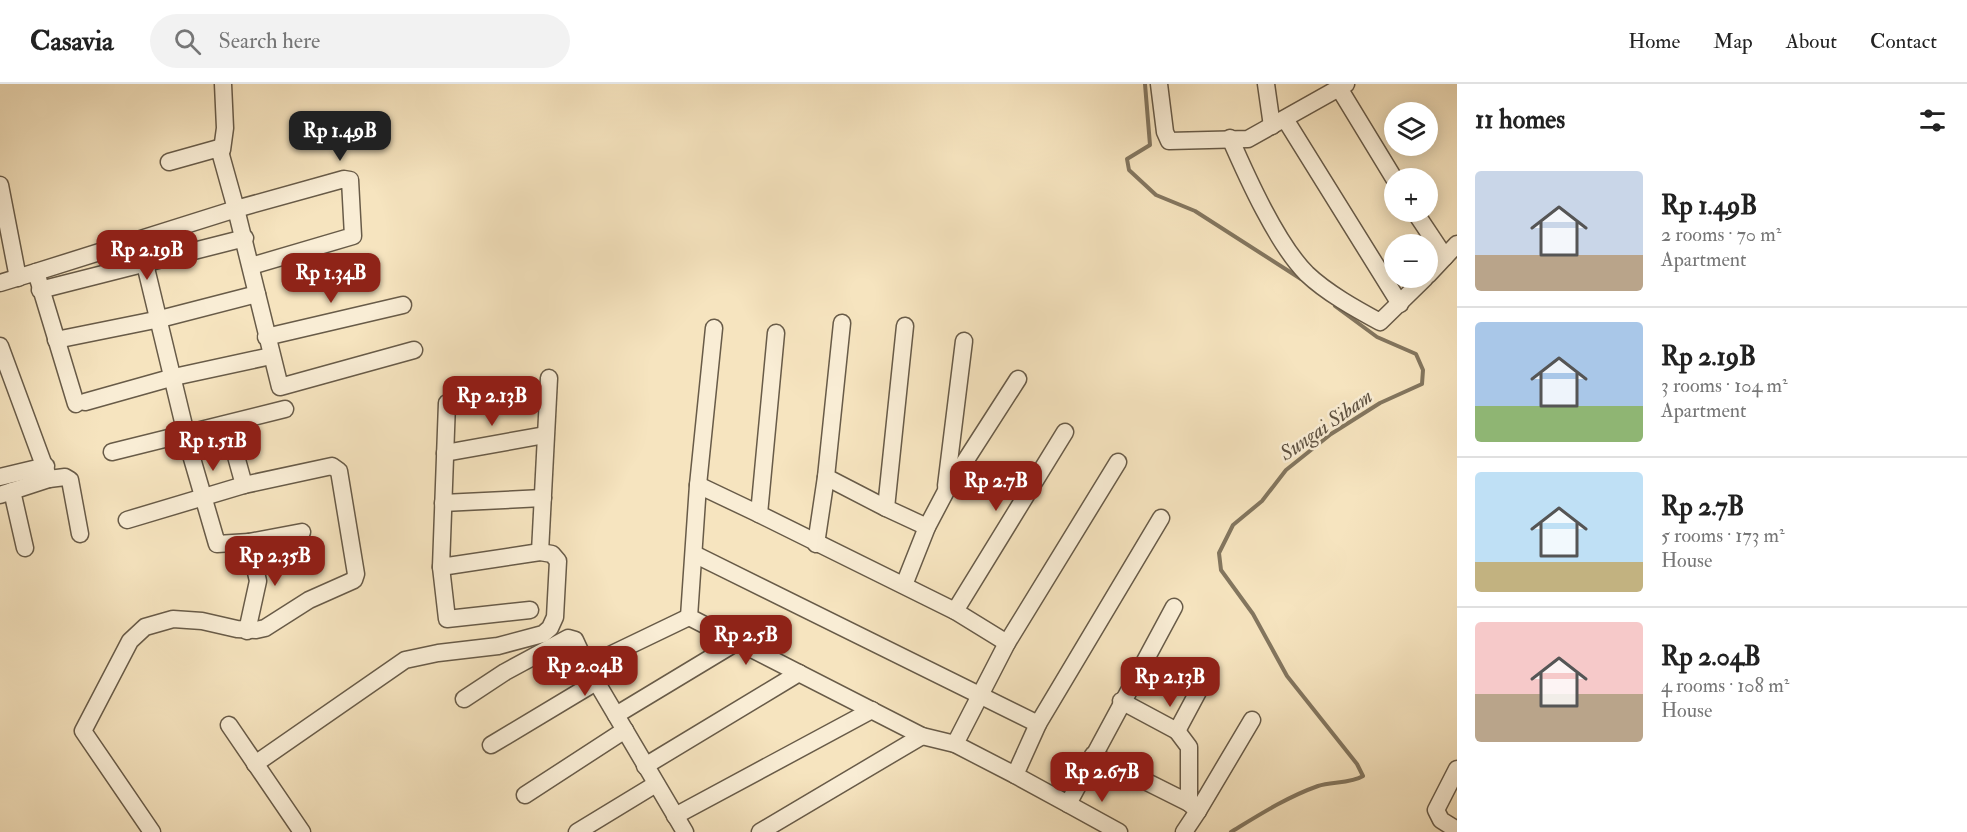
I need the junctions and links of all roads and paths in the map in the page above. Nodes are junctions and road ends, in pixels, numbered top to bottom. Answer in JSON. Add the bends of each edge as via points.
{"nodes":[{"id":1,"x":223,"y":84,"type":"edge"},
{"id":2,"x":1160,"y":84,"type":"edge"},
{"id":3,"x":1266,"y":84,"type":"edge"},
{"id":4,"x":1336,"y":88,"type":"edge"},
{"id":5,"x":1278,"y":122,"type":"junction"},
{"id":6,"x":1230,"y":138,"type":"junction"},
{"id":7,"x":222,"y":150,"type":"junction"},
{"id":8,"x":169,"y":162,"type":"dead end"},
{"id":9,"x":1387,"y":168,"type":"edge"},
{"id":10,"x":0,"y":185,"type":"edge"},
{"id":11,"x":236,"y":209,"type":"junction"},
{"id":12,"x":3,"y":216,"type":"edge"},
{"id":13,"x":1422,"y":222,"type":"edge"},
{"id":14,"x":245,"y":238,"type":"junction"},
{"id":15,"x":1457,"y":244,"type":"edge"},
{"id":16,"x":1445,"y":257,"type":"junction"},
{"id":17,"x":145,"y":264,"type":"junction"},
{"id":18,"x":1438,"y":264,"type":"edge"},
{"id":19,"x":251,"y":266,"type":"junction"},
{"id":20,"x":36,"y":272,"type":"junction"},
{"id":21,"x":18,"y":278,"type":"junction"},
{"id":22,"x":0,"y":283,"type":"edge"},
{"id":23,"x":1415,"y":288,"type":"edge"},
{"id":24,"x":40,"y":290,"type":"junction"},
{"id":25,"x":256,"y":294,"type":"junction"},
{"id":26,"x":1400,"y":304,"type":"junction"},
{"id":27,"x":403,"y":305,"type":"dead end"},
{"id":28,"x":160,"y":319,"type":"junction"},
{"id":29,"x":842,"y":323,"type":"dead end"},
{"id":30,"x":905,"y":326,"type":"dead end"},
{"id":31,"x":714,"y":328,"type":"dead end"},
{"id":32,"x":776,"y":333,"type":"dead end"},
{"id":33,"x":266,"y":337,"type":"junction"},
{"id":34,"x":56,"y":340,"type":"junction"},
{"id":35,"x":964,"y":341,"type":"dead end"},
{"id":36,"x":0,"y":346,"type":"edge"},
{"id":37,"x":414,"y":350,"type":"dead end"},
{"id":38,"x":271,"y":356,"type":"junction"},
{"id":39,"x":174,"y":377,"type":"junction"},
{"id":40,"x":549,"y":378,"type":"dead end"},
{"id":41,"x":1018,"y":379,"type":"dead end"},
{"id":42,"x":447,"y":403,"type":"dead end"},
{"id":43,"x":285,"y":409,"type":"dead end"},
{"id":44,"x":1065,"y":432,"type":"dead end"},
{"id":45,"x":186,"y":434,"type":"junction"},
{"id":46,"x":545,"y":435,"type":"junction"},
{"id":47,"x":234,"y":449,"type":"dead end"},
{"id":48,"x":111,"y":452,"type":"dead end"},
{"id":49,"x":445,"y":453,"type":"junction"},
{"id":50,"x":191,"y":455,"type":"dead end"},
{"id":51,"x":1119,"y":462,"type":"dead end"},
{"id":52,"x":47,"y":472,"type":"junction"},
{"id":53,"x":0,"y":477,"type":"edge"},
{"id":54,"x":826,"y":477,"type":"junction"},
{"id":55,"x":244,"y":485,"type":"junction"},
{"id":56,"x":698,"y":485,"type":"junction"},
{"id":57,"x":946,"y":491,"type":"junction"},
{"id":58,"x":6,"y":493,"type":"edge"},
{"id":59,"x":202,"y":497,"type":"junction"},
{"id":60,"x":543,"y":498,"type":"junction"},
{"id":61,"x":443,"y":503,"type":"junction"},
{"id":62,"x":886,"y":508,"type":"junction"},
{"id":63,"x":759,"y":514,"type":"junction"},
{"id":64,"x":1161,"y":518,"type":"dead end"},
{"id":65,"x":127,"y":520,"type":"dead end"},
{"id":66,"x":927,"y":527,"type":"junction"},
{"id":67,"x":302,"y":532,"type":"dead end"},
{"id":68,"x":80,"y":534,"type":"dead end"},
{"id":69,"x":249,"y":542,"type":"junction"},
{"id":70,"x":816,"y":544,"type":"junction"},
{"id":71,"x":25,"y":548,"type":"dead end"},
{"id":72,"x":540,"y":552,"type":"junction"},
{"id":73,"x":694,"y":554,"type":"junction"},
{"id":74,"x":441,"y":567,"type":"junction"},
{"id":75,"x":904,"y":585,"type":"junction"},
{"id":76,"x":1174,"y":607,"type":"dead end"},
{"id":77,"x":530,"y":610,"type":"dead end"},
{"id":78,"x":955,"y":611,"type":"junction"},
{"id":79,"x":689,"y":617,"type":"junction"},
{"id":80,"x":247,"y":630,"type":"junction"},
{"id":81,"x":737,"y":642,"type":"junction"},
{"id":82,"x":1007,"y":643,"type":"junction"},
{"id":83,"x":587,"y":666,"type":"junction"},
{"id":84,"x":799,"y":673,"type":"junction"},
{"id":85,"x":1207,"y":675,"type":"dead end"},
{"id":86,"x":596,"y":682,"type":"junction"},
{"id":87,"x":981,"y":696,"type":"junction"},
{"id":88,"x":464,"y":699,"type":"dead end"},
{"id":89,"x":1121,"y":701,"type":"junction"},
{"id":90,"x":872,"y":710,"type":"junction"},
{"id":91,"x":616,"y":716,"type":"junction"},
{"id":92,"x":1252,"y":720,"type":"dead end"},
{"id":93,"x":1038,"y":724,"type":"junction"},
{"id":94,"x":229,"y":725,"type":"dead end"},
{"id":95,"x":625,"y":730,"type":"junction"},
{"id":96,"x":1177,"y":731,"type":"junction"},
{"id":97,"x":922,"y":736,"type":"junction"},
{"id":98,"x":955,"y":744,"type":"junction"},
{"id":99,"x":491,"y":745,"type":"dead end"},
{"id":100,"x":1093,"y":755,"type":"junction"},
{"id":101,"x":255,"y":764,"type":"junction"},
{"id":102,"x":645,"y":766,"type":"junction"},
{"id":103,"x":1457,"y":769,"type":"edge"},
{"id":104,"x":1015,"y":775,"type":"junction"},
{"id":105,"x":656,"y":784,"type":"junction"},
{"id":106,"x":525,"y":795,"type":"dead end"},
{"id":107,"x":1068,"y":804,"type":"junction"},
{"id":108,"x":1193,"y":807,"type":"junction"},
{"id":109,"x":675,"y":816,"type":"junction"},
{"id":110,"x":1457,"y":830,"type":"edge"},
{"id":111,"x":152,"y":832,"type":"edge"},
{"id":112,"x":302,"y":832,"type":"edge"},
{"id":113,"x":577,"y":832,"type":"edge"},
{"id":114,"x":685,"y":832,"type":"edge"},
{"id":115,"x":760,"y":832,"type":"edge"},
{"id":116,"x":1119,"y":832,"type":"edge"},
{"id":117,"x":1185,"y":832,"type":"edge"}],
"edges":[{"from":1,"to":7,"type":"street"},
{"from":2,"to":6,"type":"street","via":[[1169,141]]},
{"from":3,"to":5,"type":"street"},
{"from":4,"to":5,"type":"street"},
{"from":4,"to":9,"type":"street"},
{"from":5,"to":6,"type":"street","via":[[1248,139]]},
{"from":5,"to":26,"type":"street"},
{"from":6,"to":26,"type":"street","via":[[1251,185],[1294,259],[1307,274],[1380,322]]},
{"from":7,"to":8,"type":"street","via":[[217,147]]},
{"from":7,"to":11,"type":"street"},
{"from":10,"to":12,"type":"street"},
{"from":11,"to":14,"type":"street"},
{"from":11,"to":19,"type":"street","via":[[350,180],[353,236]]},
{"from":11,"to":20,"type":"street"},
{"from":12,"to":21,"type":"street"},
{"from":13,"to":16,"type":"street"},
{"from":14,"to":17,"type":"street"},
{"from":14,"to":19,"type":"street"},
{"from":15,"to":16,"type":"street"},
{"from":16,"to":18,"type":"street"},
{"from":17,"to":24,"type":"street"},
{"from":17,"to":28,"type":"street"},
{"from":19,"to":25,"type":"street"},
{"from":20,"to":21,"type":"street"},
{"from":20,"to":24,"type":"street"},
{"from":21,"to":22,"type":"street"},
{"from":23,"to":26,"type":"street"},
{"from":24,"to":34,"type":"street"},
{"from":25,"to":28,"type":"street"},
{"from":25,"to":33,"type":"street"},
{"from":27,"to":33,"type":"street"},
{"from":28,"to":34,"type":"street"},
{"from":28,"to":39,"type":"street"},
{"from":29,"to":54,"type":"street"},
{"from":30,"to":62,"type":"street"},
{"from":31,"to":56,"type":"street"},
{"from":32,"to":63,"type":"street"},
{"from":33,"to":38,"type":"street"},
{"from":34,"to":39,"type":"street","via":[[80,403]]},
{"from":35,"to":57,"type":"street"},
{"from":36,"to":52,"type":"street"},
{"from":37,"to":38,"type":"street","via":[[280,387]]},
{"from":38,"to":39,"type":"street"},
{"from":39,"to":45,"type":"street"},
{"from":40,"to":46,"type":"street"},
{"from":41,"to":57,"type":"street"},
{"from":42,"to":49,"type":"street"},
{"from":43,"to":45,"type":"street"},
{"from":44,"to":78,"type":"street"},
{"from":45,"to":48,"type":"street"},
{"from":46,"to":49,"type":"street"},
{"from":46,"to":60,"type":"street"},
{"from":47,"to":55,"type":"street"},
{"from":49,"to":61,"type":"street"},
{"from":50,"to":59,"type":"street"},
{"from":51,"to":82,"type":"street"},
{"from":52,"to":53,"type":"street"},
{"from":52,"to":58,"type":"street"},
{"from":52,"to":68,"type":"street","via":[[70,480]]},
{"from":54,"to":62,"type":"street"},
{"from":54,"to":70,"type":"street"},
{"from":55,"to":59,"type":"street"},
{"from":55,"to":80,"type":"street","via":[[336,468],[356,574],[354,579],[309,600],[265,628]]},
{"from":56,"to":63,"type":"street"},
{"from":56,"to":73,"type":"street"},
{"from":57,"to":66,"type":"street"},
{"from":58,"to":71,"type":"street"},
{"from":59,"to":65,"type":"street"},
{"from":59,"to":69,"type":"street","via":[[217,544]]},
{"from":60,"to":61,"type":"street"},
{"from":60,"to":72,"type":"street"},
{"from":61,"to":74,"type":"street"},
{"from":62,"to":66,"type":"street"},
{"from":63,"to":70,"type":"street"},
{"from":64,"to":93,"type":"street"},
{"from":66,"to":75,"type":"street"},
{"from":67,"to":69,"type":"street"},
{"from":69,"to":80,"type":"street","via":[[258,581]]},
{"from":70,"to":75,"type":"street"},
{"from":72,"to":74,"type":"street"},
{"from":72,"to":101,"type":"street","via":[[552,554],[558,561],[555,617],[547,631],[498,646],[405,660]]},
{"from":73,"to":79,"type":"street"},
{"from":73,"to":87,"type":"street"},
{"from":74,"to":77,"type":"street","via":[[447,619]]},
{"from":75,"to":78,"type":"street"},
{"from":76,"to":89,"type":"street"},
{"from":78,"to":82,"type":"street"},
{"from":79,"to":81,"type":"street"},
{"from":79,"to":83,"type":"street"},
{"from":80,"to":111,"type":"street","via":[[173,620],[145,627],[130,641],[83,731]]},
{"from":81,"to":84,"type":"street"},
{"from":81,"to":91,"type":"street"},
{"from":82,"to":87,"type":"street"},
{"from":83,"to":86,"type":"street"},
{"from":83,"to":88,"type":"street","via":[[575,640],[568,638],[504,672]]},
{"from":84,"to":90,"type":"street"},
{"from":84,"to":102,"type":"street"},
{"from":85,"to":96,"type":"street"},
{"from":86,"to":91,"type":"street"},
{"from":86,"to":99,"type":"street"},
{"from":87,"to":93,"type":"street"},
{"from":87,"to":98,"type":"street"},
{"from":89,"to":96,"type":"street"},
{"from":89,"to":100,"type":"street"},
{"from":90,"to":97,"type":"street"},
{"from":90,"to":109,"type":"street"},
{"from":91,"to":95,"type":"street"},
{"from":92,"to":108,"type":"street"},
{"from":93,"to":104,"type":"street"},
{"from":94,"to":101,"type":"street"},
{"from":95,"to":102,"type":"street"},
{"from":95,"to":106,"type":"street"},
{"from":96,"to":108,"type":"street","via":[[1189,747]]},
{"from":97,"to":98,"type":"street"},
{"from":97,"to":115,"type":"street"},
{"from":98,"to":104,"type":"street"},
{"from":100,"to":107,"type":"street"},
{"from":100,"to":108,"type":"street"},
{"from":101,"to":112,"type":"street"},
{"from":102,"to":105,"type":"street"},
{"from":103,"to":110,"type":"street","via":[[1436,810],[1441,820]]},
{"from":104,"to":107,"type":"street"},
{"from":105,"to":109,"type":"street"},
{"from":105,"to":113,"type":"street"},
{"from":107,"to":116,"type":"street"},
{"from":108,"to":117,"type":"street"},
{"from":109,"to":114,"type":"street"}]}
